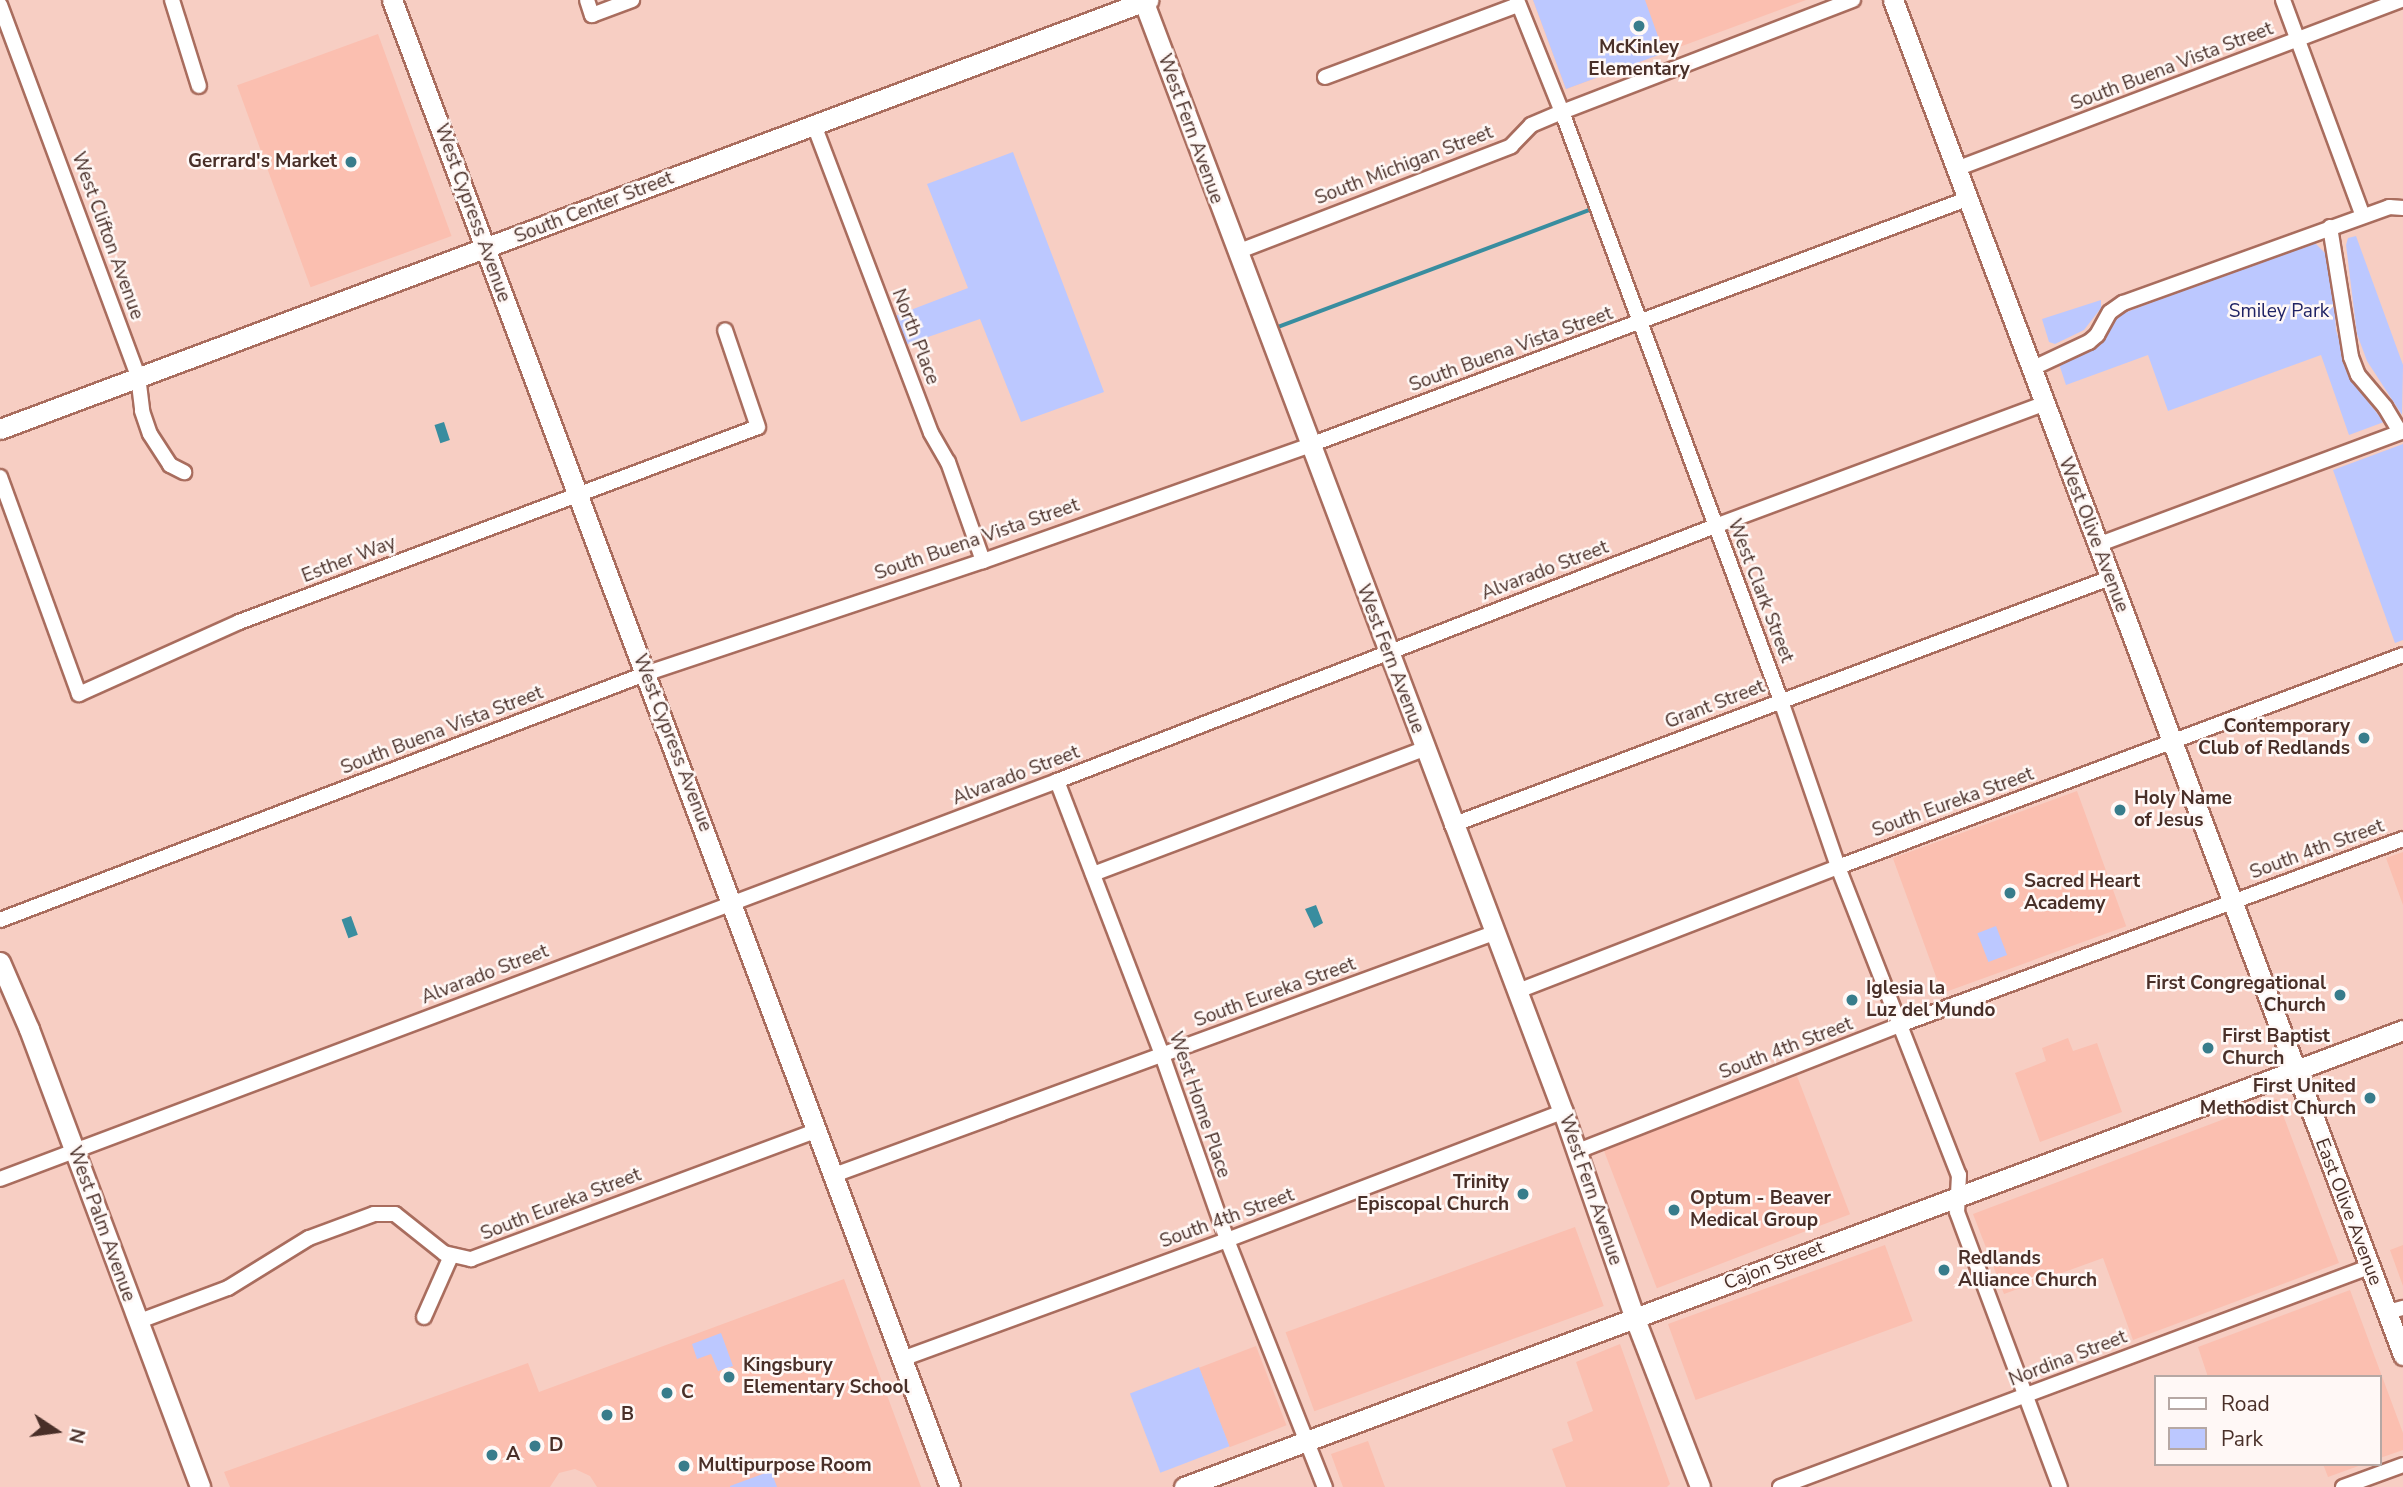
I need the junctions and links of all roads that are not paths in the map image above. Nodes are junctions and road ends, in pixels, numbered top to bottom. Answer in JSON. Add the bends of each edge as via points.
{"nodes":[{"id":1,"x":172,"y":0,"type":"edge"},
{"id":2,"x":392,"y":0,"type":"edge"},
{"id":3,"x":586,"y":0,"type":"edge"},
{"id":4,"x":632,"y":0,"type":"edge"},
{"id":5,"x":1853,"y":0,"type":"edge"},
{"id":6,"x":1893,"y":0,"type":"edge"},
{"id":7,"x":2283,"y":0,"type":"edge"},
{"id":8,"x":2402,"y":0,"type":"edge"},
{"id":9,"x":1144,"y":1,"type":"edge"},
{"id":10,"x":1518,"y":3,"type":"edge"},
{"id":11,"x":0,"y":5,"type":"edge"},
{"id":12,"x":2297,"y":40,"type":"junction"},
{"id":13,"x":1325,"y":77,"type":"dead end"},
{"id":14,"x":199,"y":86,"type":"dead end"},
{"id":15,"x":1562,"y":112,"type":"junction"},
{"id":16,"x":814,"y":125,"type":"junction"},
{"id":17,"x":1956,"y":169,"type":"junction"},
{"id":18,"x":1967,"y":200,"type":"junction"},
{"id":19,"x":2403,"y":208,"type":"edge"},
{"id":20,"x":2363,"y":216,"type":"junction"},
{"id":21,"x":2330,"y":227,"type":"junction"},
{"id":22,"x":486,"y":249,"type":"junction"},
{"id":23,"x":1237,"y":252,"type":"junction"},
{"id":24,"x":1640,"y":323,"type":"junction"},
{"id":25,"x":725,"y":330,"type":"dead end"},
{"id":26,"x":2031,"y":369,"type":"junction"},
{"id":27,"x":138,"y":376,"type":"junction"},
{"id":28,"x":2045,"y":404,"type":"junction"},
{"id":29,"x":0,"y":429,"type":"edge"},
{"id":30,"x":2402,"y":431,"type":"edge"},
{"id":31,"x":1310,"y":445,"type":"junction"},
{"id":32,"x":184,"y":472,"type":"dead end"},
{"id":33,"x":0,"y":477,"type":"edge"},
{"id":34,"x":577,"y":496,"type":"junction"},
{"id":35,"x":1715,"y":526,"type":"junction"},
{"id":36,"x":2097,"y":545,"type":"junction"},
{"id":37,"x":983,"y":561,"type":"junction"},
{"id":38,"x":2109,"y":578,"type":"junction"},
{"id":39,"x":1387,"y":652,"type":"junction"},
{"id":40,"x":2403,"y":655,"type":"edge"},
{"id":41,"x":645,"y":674,"type":"junction"},
{"id":42,"x":1781,"y":701,"type":"junction"},
{"id":43,"x":2172,"y":742,"type":"junction"},
{"id":44,"x":1424,"y":749,"type":"junction"},
{"id":45,"x":1057,"y":781,"type":"junction"},
{"id":46,"x":1452,"y":825,"type":"junction"},
{"id":47,"x":2403,"y":839,"type":"edge"},
{"id":48,"x":1838,"y":867,"type":"junction"},
{"id":49,"x":1093,"y":874,"type":"junction"},
{"id":50,"x":731,"y":902,"type":"junction"},
{"id":51,"x":2231,"y":902,"type":"junction"},
{"id":52,"x":0,"y":920,"type":"edge"},
{"id":53,"x":1494,"y":933,"type":"junction"},
{"id":54,"x":0,"y":962,"type":"edge"},
{"id":55,"x":1518,"y":991,"type":"junction"},
{"id":56,"x":1902,"y":1024,"type":"junction"},
{"id":57,"x":2403,"y":1030,"type":"edge"},
{"id":58,"x":1162,"y":1055,"type":"junction"},
{"id":59,"x":2294,"y":1069,"type":"junction"},
{"id":60,"x":1563,"y":1112,"type":"junction"},
{"id":61,"x":817,"y":1130,"type":"junction"},
{"id":62,"x":1578,"y":1151,"type":"junction"},
{"id":63,"x":74,"y":1152,"type":"junction"},
{"id":64,"x":834,"y":1175,"type":"junction"},
{"id":65,"x":0,"y":1180,"type":"edge"},
{"id":66,"x":1958,"y":1197,"type":"junction"},
{"id":67,"x":1227,"y":1240,"type":"junction"},
{"id":68,"x":451,"y":1256,"type":"junction"},
{"id":69,"x":2369,"y":1267,"type":"junction"},
{"id":70,"x":2395,"y":1310,"type":"edge"},
{"id":71,"x":424,"y":1317,"type":"dead end"},
{"id":72,"x":1635,"y":1319,"type":"junction"},
{"id":73,"x":137,"y":1322,"type":"junction"},
{"id":74,"x":2403,"y":1355,"type":"edge"},
{"id":75,"x":902,"y":1359,"type":"junction"},
{"id":76,"x":2026,"y":1396,"type":"junction"},
{"id":77,"x":1307,"y":1441,"type":"junction"},
{"id":78,"x":2403,"y":1465,"type":"edge"},
{"id":79,"x":200,"y":1487,"type":"edge"},
{"id":80,"x":950,"y":1487,"type":"edge"},
{"id":81,"x":1184,"y":1487,"type":"edge"},
{"id":82,"x":1325,"y":1487,"type":"edge"},
{"id":83,"x":1700,"y":1487,"type":"edge"},
{"id":84,"x":1780,"y":1487,"type":"edge"},
{"id":85,"x":2060,"y":1487,"type":"edge"},
{"id":86,"x":2343,"y":1487,"type":"edge"}],
"edges":[{"from":1,"to":14,"type":"street"},
{"from":2,"to":22,"type":"street","name":"West Cypress Avenue"},
{"from":3,"to":4,"type":"street","via":[[592,15]]},
{"from":5,"to":15,"type":"street","name":"South Michigan Street"},
{"from":6,"to":17,"type":"street","name":"West Olive Avenue"},
{"from":7,"to":12,"type":"street"},
{"from":8,"to":12,"type":"street","name":"South Buena Vista Street"},
{"from":9,"to":16,"type":"street","name":"South Center Street"},
{"from":9,"to":23,"type":"street","name":"West Fern Avenue"},
{"from":10,"to":13,"type":"street"},
{"from":10,"to":15,"type":"street","name":"West Clark Street"},
{"from":11,"to":27,"type":"street","name":"West Clifton Avenue"},
{"from":12,"to":17,"type":"street","name":"South Buena Vista Street"},
{"from":12,"to":20,"type":"street"},
{"from":15,"to":23,"type":"street","name":"South Michigan Street","via":[[1531,125],[1511,146]]},
{"from":15,"to":24,"type":"street","name":"West Clark Street"},
{"from":16,"to":22,"type":"street","name":"South Center Street"},
{"from":16,"to":37,"type":"street","name":"North Place"},
{"from":17,"to":18,"type":"street","name":"West Olive Avenue"},
{"from":18,"to":24,"type":"street","name":"South Buena Vista Street"},
{"from":18,"to":26,"type":"street","name":"West Olive Avenue"},
{"from":19,"to":20,"type":"street","via":[[2389,207]]},
{"from":20,"to":21,"type":"street"},
{"from":21,"to":26,"type":"street","via":[[2123,303],[2110,312],[2089,342]]},
{"from":21,"to":30,"type":"street","via":[[2351,358],[2358,375]]},
{"from":22,"to":27,"type":"street","name":"South Center Street"},
{"from":22,"to":34,"type":"street","name":"West Cypress Avenue"},
{"from":23,"to":31,"type":"street","name":"West Fern Avenue"},
{"from":24,"to":31,"type":"street","name":"South Buena Vista Street"},
{"from":24,"to":35,"type":"street","name":"West Clark Street"},
{"from":25,"to":34,"type":"street","name":"Esther Way","via":[[758,427]]},
{"from":26,"to":28,"type":"street","name":"West Olive Avenue"},
{"from":27,"to":29,"type":"street","name":"South Center Street"},
{"from":27,"to":32,"type":"street","name":"West Clifton Avenue","via":[[150,434],[170,465]]},
{"from":28,"to":35,"type":"street","name":"Alvarado Street"},
{"from":28,"to":36,"type":"street","name":"West Olive Avenue"},
{"from":30,"to":36,"type":"street"},
{"from":31,"to":37,"type":"street","name":"South Buena Vista Street"},
{"from":31,"to":39,"type":"street","name":"West Fern Avenue"},
{"from":33,"to":34,"type":"street","name":"Esther Way","via":[[79,694],[239,622]]},
{"from":34,"to":41,"type":"street","name":"West Cypress Avenue"},
{"from":35,"to":39,"type":"street","name":"Alvarado Street"},
{"from":35,"to":42,"type":"street","name":"West Clark Street"},
{"from":36,"to":38,"type":"street","name":"West Olive Avenue"},
{"from":37,"to":41,"type":"street","name":"South Buena Vista Street"},
{"from":38,"to":42,"type":"street","name":"Grant Street"},
{"from":38,"to":43,"type":"street","name":"West Olive Avenue"},
{"from":39,"to":44,"type":"street","name":"West Fern Avenue"},
{"from":39,"to":45,"type":"street","name":"Alvarado Street"},
{"from":40,"to":43,"type":"street","name":"South Eureka Street"},
{"from":41,"to":50,"type":"street","name":"West Cypress Avenue"},
{"from":41,"to":52,"type":"street","name":"South Buena Vista Street"},
{"from":42,"to":46,"type":"street","name":"Grant Street"},
{"from":42,"to":48,"type":"street","name":"West Clark Street"},
{"from":43,"to":48,"type":"street","name":"South Eureka Street"},
{"from":43,"to":51,"type":"street","name":"West Olive Avenue"},
{"from":44,"to":46,"type":"street","name":"West Fern Avenue"},
{"from":44,"to":49,"type":"street"},
{"from":45,"to":49,"type":"street","name":"West Home Place"},
{"from":45,"to":50,"type":"street","name":"Alvarado Street"},
{"from":46,"to":53,"type":"street","name":"West Fern Avenue"},
{"from":47,"to":51,"type":"street","name":"South 4th Street"},
{"from":48,"to":55,"type":"street","name":"South Eureka Street"},
{"from":48,"to":56,"type":"street","name":"West Clark Street"},
{"from":49,"to":58,"type":"street","name":"West Home Place"},
{"from":50,"to":61,"type":"street","name":"West Cypress Avenue"},
{"from":50,"to":63,"type":"street","name":"Alvarado Street"},
{"from":51,"to":56,"type":"street","name":"South 4th Street"},
{"from":51,"to":59,"type":"street","name":"West Olive Avenue"},
{"from":53,"to":55,"type":"street","name":"West Fern Avenue"},
{"from":53,"to":58,"type":"street","name":"South Eureka Street"},
{"from":54,"to":63,"type":"street","name":"West Palm Avenue"},
{"from":55,"to":60,"type":"street","name":"West Fern Avenue"},
{"from":56,"to":62,"type":"street","name":"South 4th Street"},
{"from":56,"to":66,"type":"street","name":"West Clark Street","via":[[1959,1175]]},
{"from":57,"to":59,"type":"street","name":"Cajon Street"},
{"from":58,"to":64,"type":"street","name":"South Eureka Street"},
{"from":58,"to":67,"type":"street","name":"West Home Place"},
{"from":59,"to":66,"type":"street","name":"Cajon Street"},
{"from":59,"to":69,"type":"street","name":"East Olive Avenue"},
{"from":60,"to":62,"type":"street","name":"West Fern Avenue"},
{"from":60,"to":67,"type":"street","name":"South 4th Street"},
{"from":61,"to":64,"type":"street","name":"West Cypress Avenue"},
{"from":61,"to":68,"type":"street","name":"South Eureka Street","via":[[479,1257]]},
{"from":62,"to":72,"type":"street","name":"West Fern Avenue"},
{"from":63,"to":65,"type":"street","name":"Alvarado Street"},
{"from":63,"to":73,"type":"street","name":"West Palm Avenue"},
{"from":64,"to":75,"type":"street","name":"West Cypress Avenue"},
{"from":66,"to":72,"type":"street","name":"Cajon Street"},
{"from":66,"to":76,"type":"street","name":"West Clark Street","via":[[1958,1212]]},
{"from":67,"to":75,"type":"street","name":"South 4th Street"},
{"from":67,"to":77,"type":"street","name":"West Home Place"},
{"from":68,"to":71,"type":"street"},
{"from":68,"to":73,"type":"street","via":[[395,1214],[374,1214],[309,1238],[228,1288]]},
{"from":69,"to":70,"type":"street","name":"East Olive Avenue"},
{"from":69,"to":76,"type":"street","name":"Nordina Street"},
{"from":70,"to":74,"type":"street","name":"East Olive Avenue"},
{"from":72,"to":77,"type":"street","name":"Cajon Street"},
{"from":72,"to":83,"type":"street","name":"West Fern Avenue"},
{"from":73,"to":79,"type":"street","name":"West Palm Avenue"},
{"from":75,"to":80,"type":"street","name":"West Cypress Avenue"},
{"from":76,"to":84,"type":"street","name":"Nordina Street"},
{"from":76,"to":85,"type":"street","name":"West Clark Street"},
{"from":77,"to":81,"type":"street","name":"Cajon Street"},
{"from":77,"to":82,"type":"street","name":"West Home Place"},
{"from":78,"to":86,"type":"street"}]}
